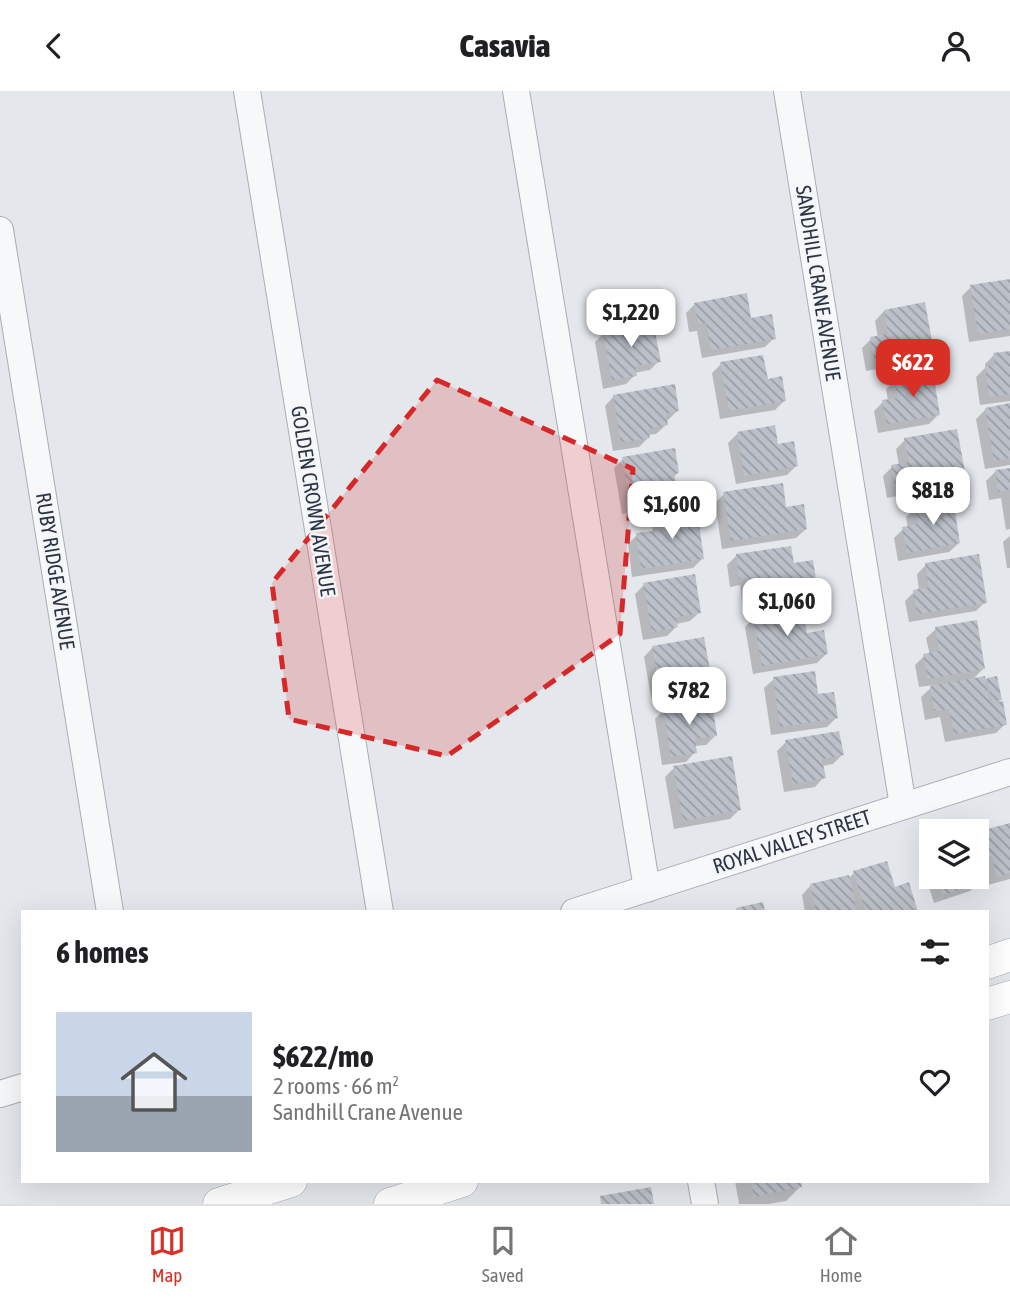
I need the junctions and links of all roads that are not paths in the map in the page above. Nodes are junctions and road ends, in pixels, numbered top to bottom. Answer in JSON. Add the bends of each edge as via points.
{"nodes":[{"id":1,"x":247,"y":91,"type":"edge"},
{"id":2,"x":516,"y":91,"type":"edge"},
{"id":3,"x":787,"y":91,"type":"edge"},
{"id":4,"x":0,"y":230,"type":"edge"},
{"id":5,"x":1010,"y":772,"type":"edge"},
{"id":6,"x":903,"y":806,"type":"junction"},
{"id":7,"x":647,"y":889,"type":"junction"},
{"id":8,"x":110,"y":910,"type":"edge"},
{"id":9,"x":380,"y":910,"type":"edge"},
{"id":10,"x":580,"y":910,"type":"edge"},
{"id":11,"x":1010,"y":955,"type":"edge"},
{"id":12,"x":989,"y":962,"type":"edge"},
{"id":13,"x":1010,"y":997,"type":"edge"},
{"id":14,"x":989,"y":1004,"type":"edge"},
{"id":15,"x":21,"y":1088,"type":"edge"},
{"id":16,"x":0,"y":1094,"type":"edge"},
{"id":17,"x":285,"y":1183,"type":"edge"},
{"id":18,"x":449,"y":1183,"type":"edge"},
{"id":19,"x":701,"y":1183,"type":"edge"},
{"id":20,"x":429,"y":1186,"type":"edge"},
{"id":21,"x":219,"y":1204,"type":"edge"},
{"id":22,"x":390,"y":1204,"type":"edge"},
{"id":23,"x":705,"y":1204,"type":"edge"}],
"edges":[{"from":1,"to":9,"type":"street","name":"GOLDEN CROWN AVENUE"},
{"from":2,"to":7,"type":"street"},
{"from":3,"to":6,"type":"street","name":"SANDHILL CRANE AVENUE"},
{"from":4,"to":8,"type":"street","name":"RUBY RIDGE AVENUE"},
{"from":5,"to":6,"type":"street","name":"ROYAL VALLEY STREET"},
{"from":6,"to":7,"type":"street","name":"ROYAL VALLEY STREET"},
{"from":7,"to":10,"type":"street","name":"ROYAL VALLEY STREET"},
{"from":11,"to":12,"type":"main road"},
{"from":13,"to":14,"type":"main road"},
{"from":15,"to":16,"type":"street"},
{"from":17,"to":21,"type":"main road"},
{"from":18,"to":20,"type":"main road"},
{"from":19,"to":23,"type":"street"},
{"from":20,"to":22,"type":"main road"}]}
